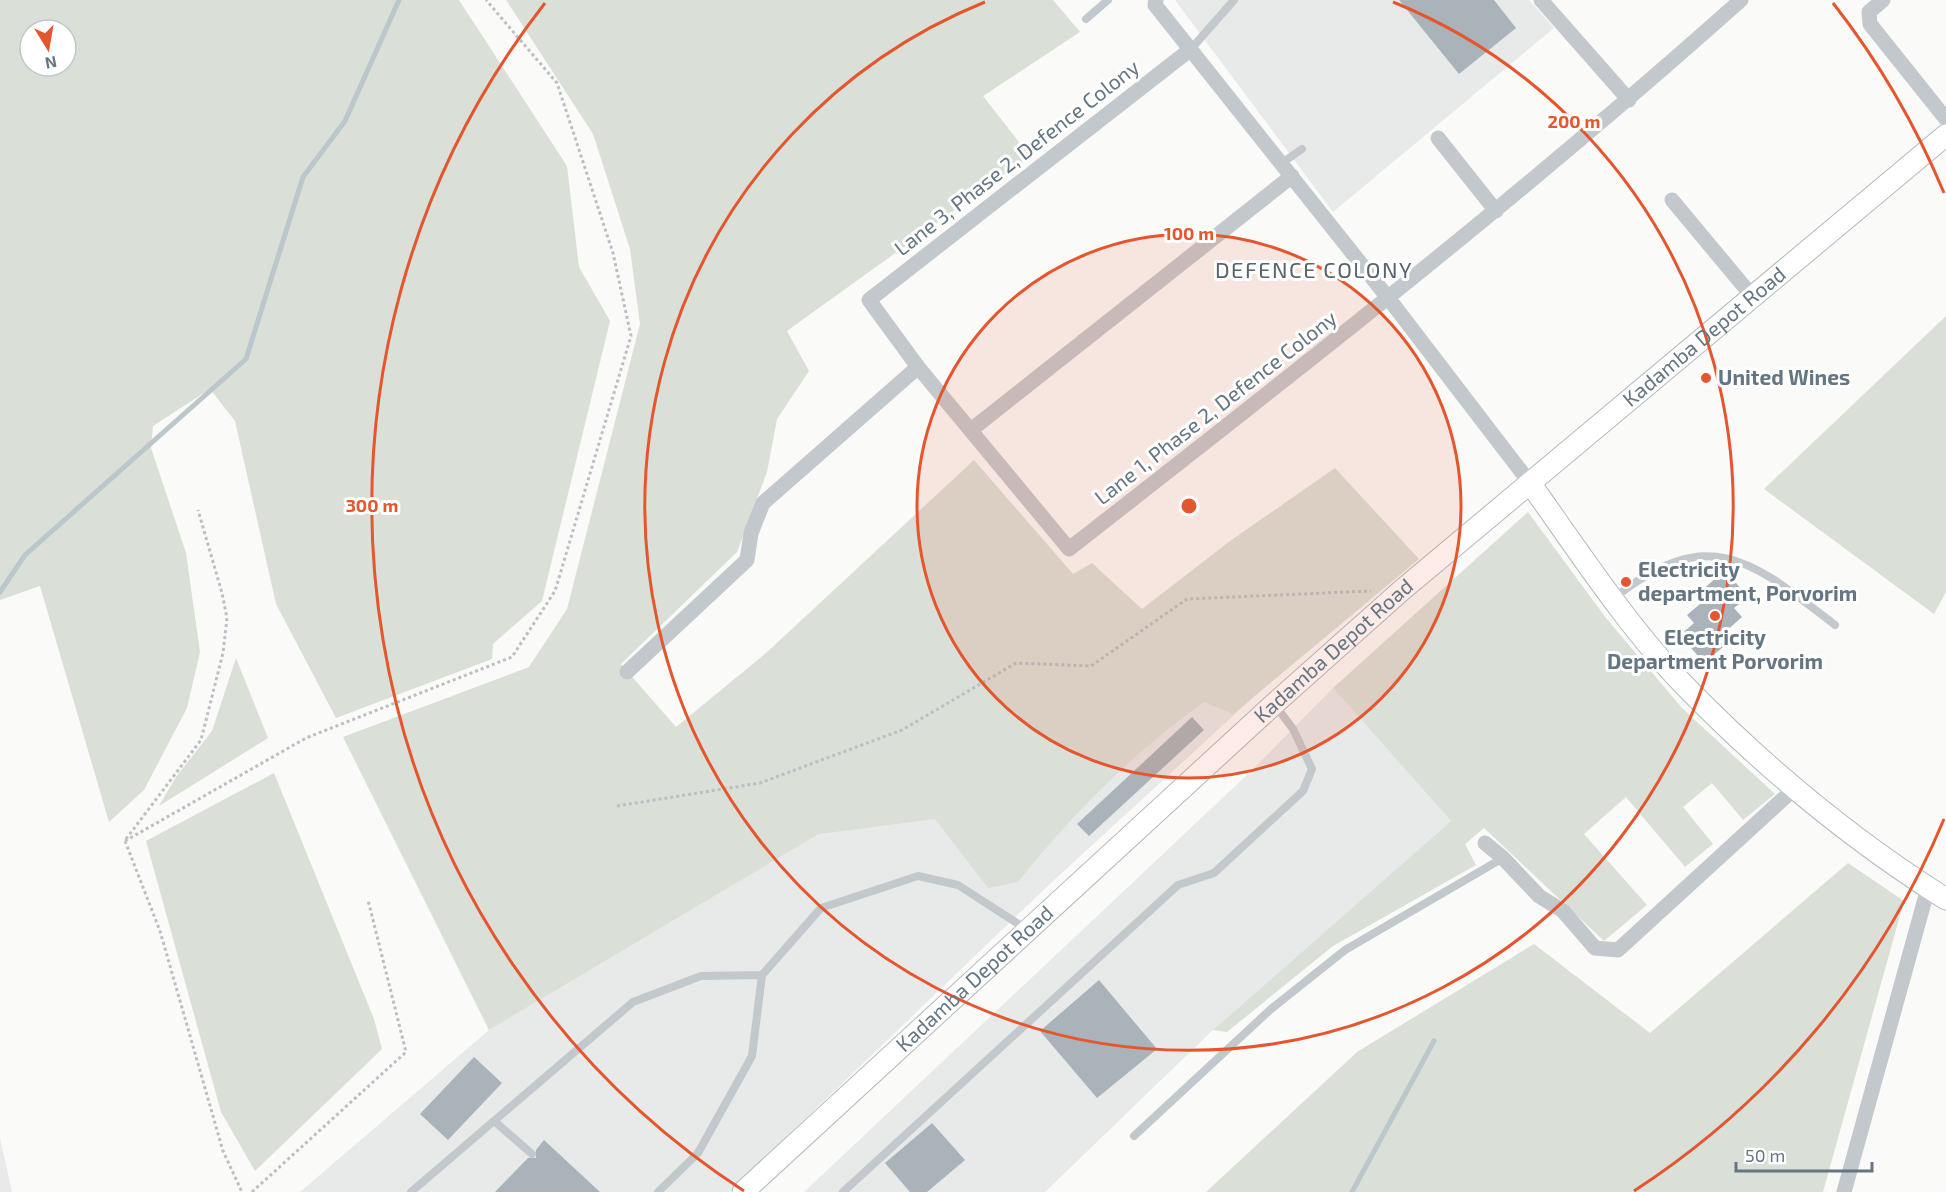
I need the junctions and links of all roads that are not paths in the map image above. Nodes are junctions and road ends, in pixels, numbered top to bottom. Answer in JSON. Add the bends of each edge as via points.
{"nodes":[{"id":1,"x":1108,"y":0,"type":"edge"},
{"id":2,"x":1156,"y":0,"type":"edge"},
{"id":3,"x":1234,"y":0,"type":"edge"},
{"id":4,"x":1541,"y":0,"type":"edge"},
{"id":5,"x":1741,"y":0,"type":"edge"},
{"id":6,"x":1883,"y":0,"type":"edge"},
{"id":7,"x":1086,"y":19,"type":"dead end"},
{"id":8,"x":1191,"y":49,"type":"junction"},
{"id":9,"x":1629,"y":100,"type":"junction"},
{"id":10,"x":1946,"y":119,"type":"edge"},
{"id":11,"x":1946,"y":135,"type":"edge"},
{"id":12,"x":1438,"y":138,"type":"dead end"},
{"id":13,"x":1302,"y":149,"type":"dead end"},
{"id":14,"x":1282,"y":163,"type":"junction"},
{"id":15,"x":1292,"y":176,"type":"junction"},
{"id":16,"x":1672,"y":200,"type":"dead end"},
{"id":17,"x":1496,"y":211,"type":"junction"},
{"id":18,"x":1752,"y":296,"type":"junction"},
{"id":19,"x":1389,"y":299,"type":"junction"},
{"id":20,"x":918,"y":367,"type":"junction"},
{"id":21,"x":971,"y":430,"type":"junction"},
{"id":22,"x":1530,"y":483,"type":"junction"},
{"id":23,"x":1613,"y":599,"type":"junction"},
{"id":24,"x":1835,"y":625,"type":"dead end"},
{"id":25,"x":627,"y":672,"type":"dead end"},
{"id":26,"x":1274,"y":704,"type":"junction"},
{"id":27,"x":1795,"y":788,"type":"junction"},
{"id":28,"x":1485,"y":843,"type":"dead end"},
{"id":29,"x":1503,"y":858,"type":"junction"},
{"id":30,"x":1928,"y":888,"type":"junction"},
{"id":31,"x":1946,"y":899,"type":"edge"},
{"id":32,"x":1027,"y":929,"type":"junction"},
{"id":33,"x":762,"y":975,"type":"junction"},
{"id":34,"x":494,"y":1121,"type":"junction"},
{"id":35,"x":1134,"y":1136,"type":"dead end"},
{"id":36,"x":532,"y":1154,"type":"dead end"},
{"id":37,"x":411,"y":1192,"type":"edge"},
{"id":38,"x":658,"y":1192,"type":"edge"},
{"id":39,"x":743,"y":1192,"type":"edge"},
{"id":40,"x":843,"y":1192,"type":"edge"},
{"id":41,"x":1844,"y":1192,"type":"edge"}],
"edges":[{"from":1,"to":7,"type":"lane"},
{"from":2,"to":8,"type":"street","via":[[1155,5]]},
{"from":3,"to":8,"type":"lane"},
{"from":4,"to":9,"type":"street"},
{"from":5,"to":9,"type":"street","name":"Lane 1, Phase 2, Defence Colony"},
{"from":6,"to":10,"type":"street","via":[[1869,12],[1870,24]]},
{"from":8,"to":14,"type":"street"},
{"from":8,"to":20,"type":"street","name":"Lane 3, Phase 2, Defence Colony","via":[[869,300]]},
{"from":9,"to":17,"type":"street","name":"Lane 1, Phase 2, Defence Colony"},
{"from":11,"to":18,"type":"street","name":"Kadamba Depot Road"},
{"from":12,"to":17,"type":"street"},
{"from":13,"to":14,"type":"lane"},
{"from":14,"to":15,"type":"street"},
{"from":15,"to":19,"type":"street"},
{"from":15,"to":21,"type":"street"},
{"from":16,"to":18,"type":"street"},
{"from":17,"to":19,"type":"street","name":"Lane 1, Phase 2, Defence Colony"},
{"from":18,"to":22,"type":"street","name":"Kadamba Depot Road"},
{"from":19,"to":21,"type":"street","name":"Lane 1, Phase 2, Defence Colony","via":[[1069,549]]},
{"from":19,"to":22,"type":"street"},
{"from":20,"to":21,"type":"street"},
{"from":20,"to":25,"type":"street","via":[[763,503],[751,533],[747,560]]},
{"from":22,"to":23,"type":"street"},
{"from":22,"to":26,"type":"street","name":"Kadamba Depot Road"},
{"from":23,"to":24,"type":"lane","via":[[1658,570],[1695,555],[1712,556],[1745,563],[1771,576]]},
{"from":23,"to":27,"type":"street","via":[[1684,685]]},
{"from":26,"to":32,"type":"street","name":"Kadamba Depot Road"},
{"from":26,"to":40,"type":"lane","via":[[1293,729],[1312,769],[1303,791],[1214,873],[1178,885]]},
{"from":27,"to":29,"type":"street","via":[[1618,950],[1595,948],[1563,911],[1539,896]]},
{"from":27,"to":30,"type":"street","via":[[1878,855]]},
{"from":28,"to":29,"type":"street"},
{"from":29,"to":35,"type":"lane","via":[[1345,950],[1271,1009]]},
{"from":30,"to":31,"type":"street"},
{"from":30,"to":41,"type":"street"},
{"from":32,"to":33,"type":"lane","via":[[958,885],[918,876],[821,908]]},
{"from":32,"to":39,"type":"street","name":"Kadamba Depot Road"},
{"from":33,"to":34,"type":"lane","via":[[701,976],[633,1002]]},
{"from":33,"to":38,"type":"lane","via":[[752,1056],[698,1154]]},
{"from":34,"to":36,"type":"lane"},
{"from":34,"to":37,"type":"lane"}]}
